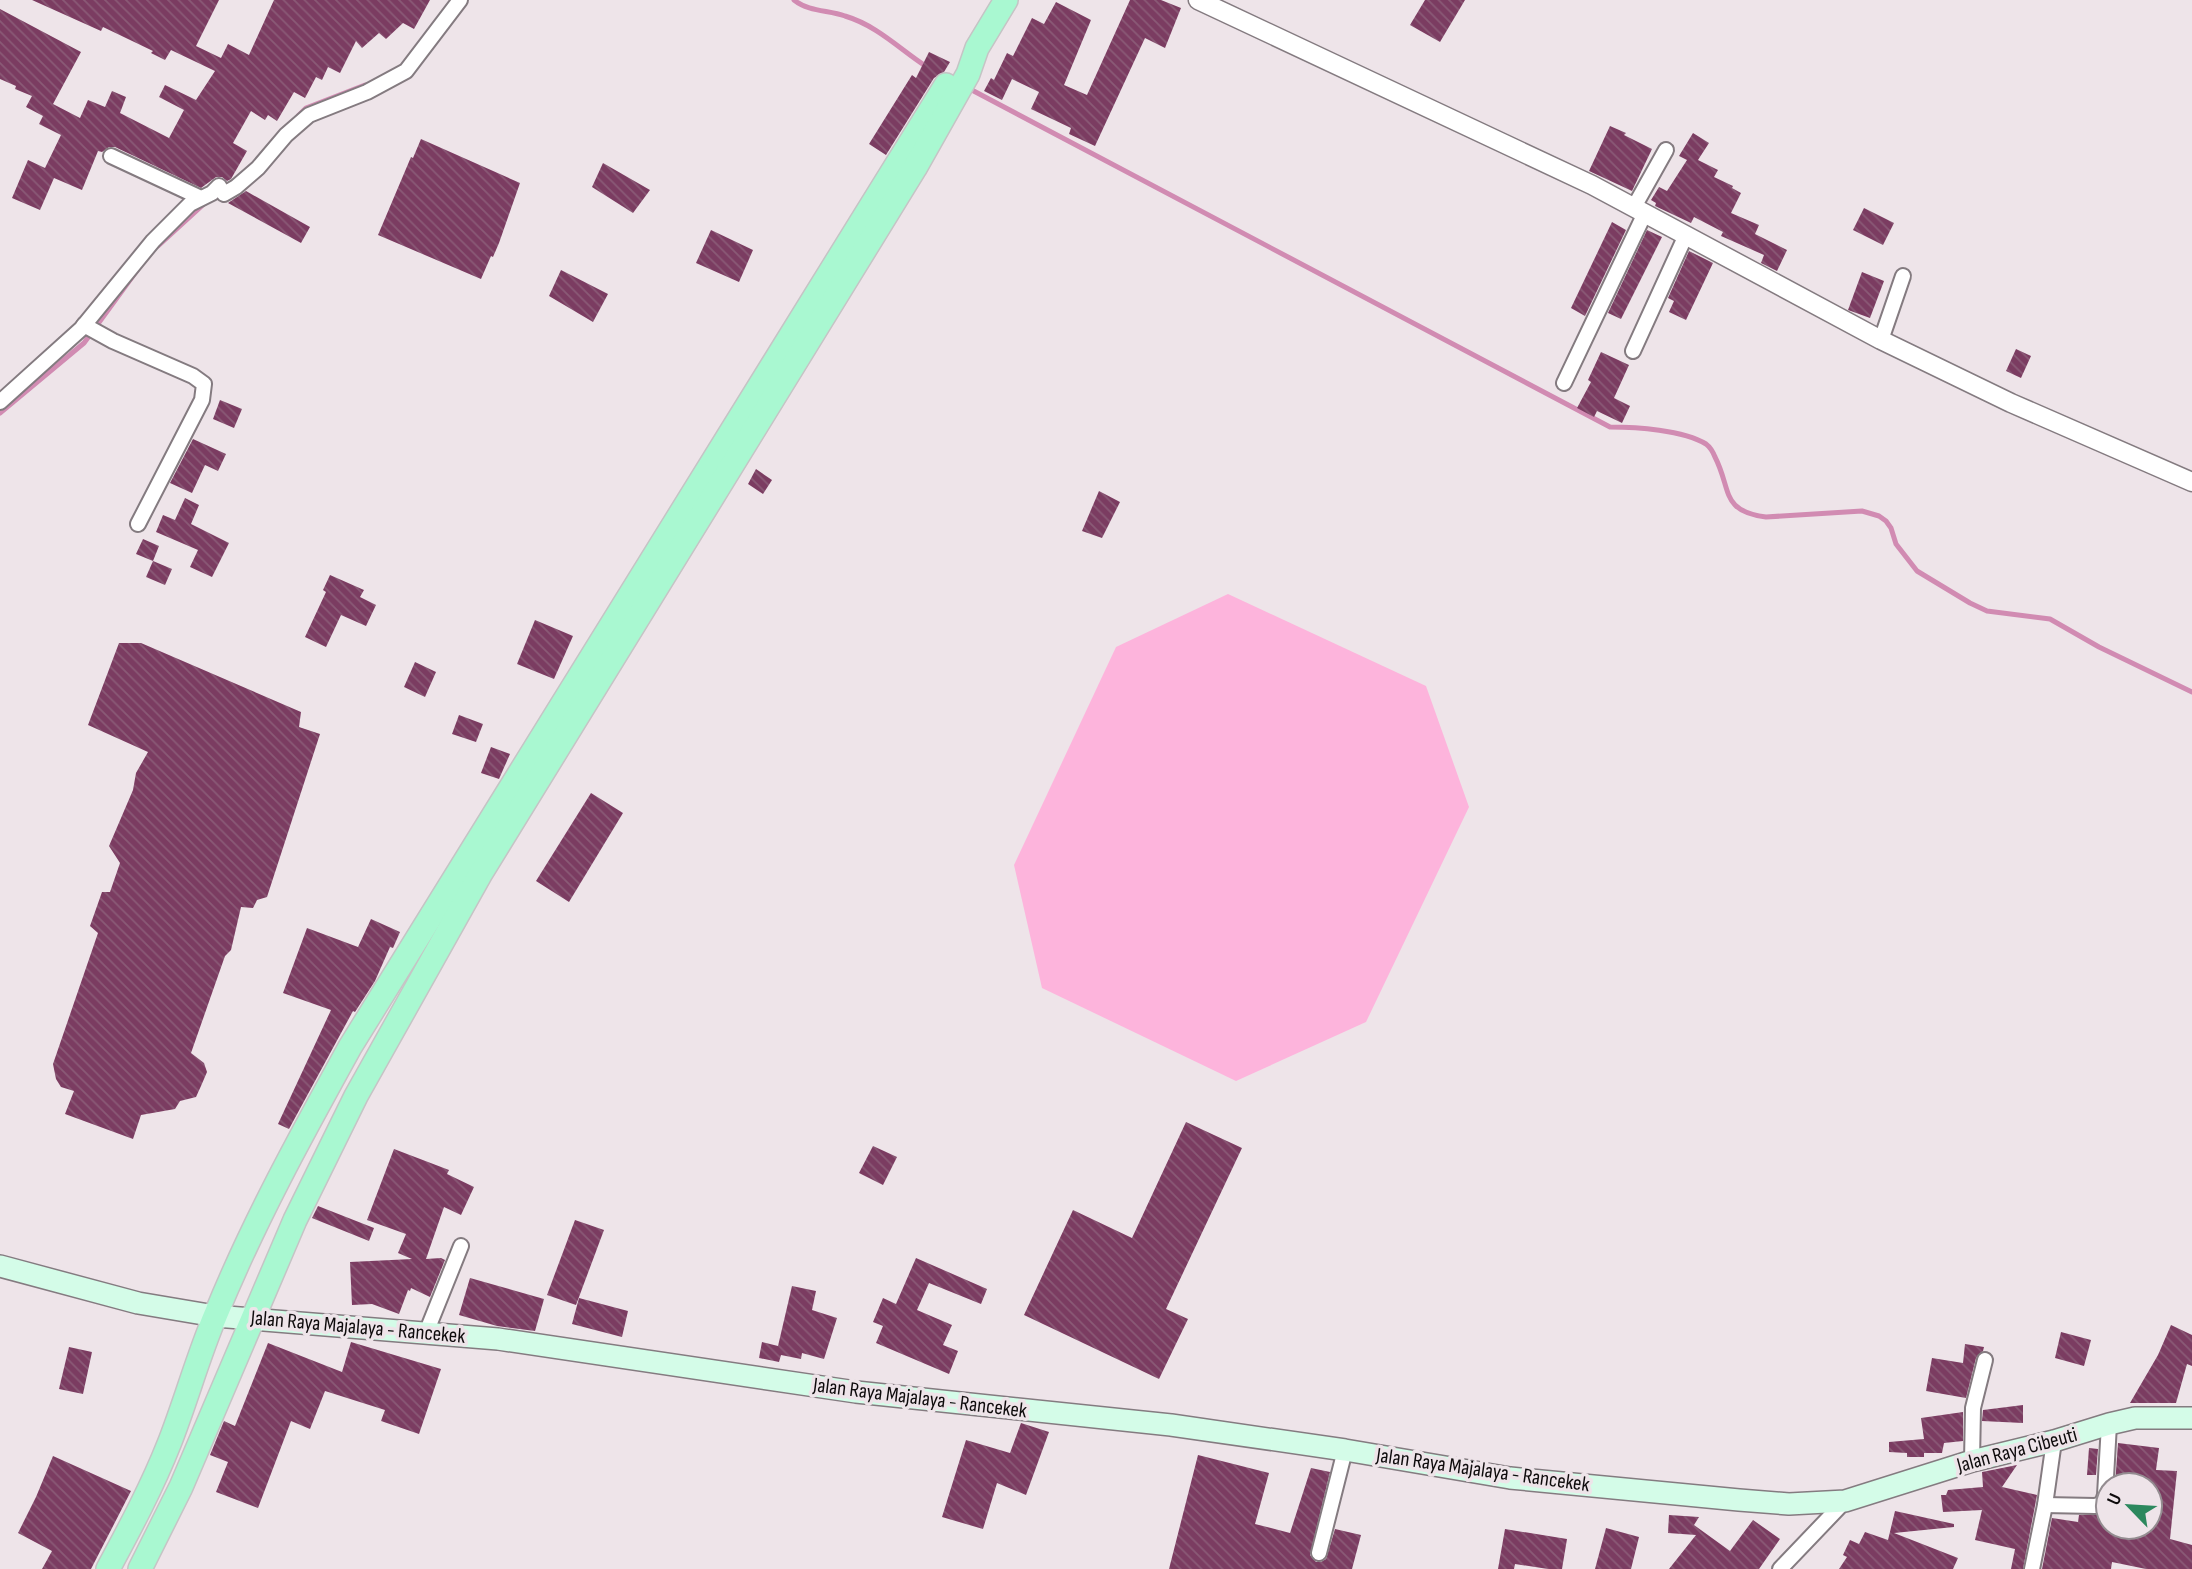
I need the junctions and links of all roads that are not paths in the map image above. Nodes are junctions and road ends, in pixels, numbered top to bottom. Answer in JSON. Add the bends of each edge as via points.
{"nodes":[{"id":1,"x":460,"y":0,"type":"edge"},
{"id":2,"x":1006,"y":0,"type":"edge"},
{"id":3,"x":1198,"y":0,"type":"edge"},
{"id":4,"x":977,"y":48,"type":"junction"},
{"id":5,"x":1666,"y":150,"type":"dead end"},
{"id":6,"x":111,"y":156,"type":"dead end"},
{"id":7,"x":201,"y":198,"type":"junction"},
{"id":8,"x":1639,"y":210,"type":"junction"},
{"id":9,"x":1686,"y":235,"type":"junction"},
{"id":10,"x":1903,"y":276,"type":"dead end"},
{"id":11,"x":88,"y":327,"type":"junction"},
{"id":12,"x":1881,"y":340,"type":"junction"},
{"id":13,"x":1633,"y":351,"type":"dead end"},
{"id":14,"x":1564,"y":383,"type":"dead end"},
{"id":15,"x":0,"y":402,"type":"edge"},
{"id":16,"x":2192,"y":482,"type":"edge"},
{"id":17,"x":138,"y":524,"type":"dead end"},
{"id":18,"x":461,"y":1246,"type":"dead end"},
{"id":19,"x":0,"y":1266,"type":"edge"},
{"id":20,"x":215,"y":1315,"type":"junction"},
{"id":21,"x":252,"y":1318,"type":"junction"},
{"id":22,"x":426,"y":1333,"type":"junction"},
{"id":23,"x":1985,"y":1360,"type":"dead end"},
{"id":24,"x":2192,"y":1418,"type":"edge"},
{"id":25,"x":2109,"y":1424,"type":"junction"},
{"id":26,"x":2054,"y":1441,"type":"junction"},
{"id":27,"x":1345,"y":1450,"type":"junction"},
{"id":28,"x":1972,"y":1461,"type":"junction"},
{"id":29,"x":1845,"y":1501,"type":"junction"},
{"id":30,"x":2045,"y":1505,"type":"junction"},
{"id":31,"x":1319,"y":1553,"type":"dead end"},
{"id":32,"x":108,"y":1569,"type":"edge"},
{"id":33,"x":140,"y":1569,"type":"edge"},
{"id":34,"x":1780,"y":1569,"type":"edge"},
{"id":35,"x":2032,"y":1569,"type":"edge"}],
"edges":[{"from":1,"to":7,"type":"street","via":[[406,71],[309,115],[236,187],[224,194],[219,186]]},
{"from":2,"to":4,"type":"main road"},
{"from":3,"to":8,"type":"street"},
{"from":4,"to":20,"type":"main road","via":[[954,73],[927,116],[350,1047],[290,1154]]},
{"from":4,"to":21,"type":"main road","via":[[968,75],[915,169],[481,873],[356,1097]]},
{"from":5,"to":8,"type":"street"},
{"from":6,"to":7,"type":"street"},
{"from":7,"to":11,"type":"street","via":[[153,241]]},
{"from":8,"to":9,"type":"street"},
{"from":8,"to":14,"type":"street"},
{"from":9,"to":12,"type":"street"},
{"from":9,"to":13,"type":"street"},
{"from":10,"to":12,"type":"street"},
{"from":11,"to":15,"type":"street"},
{"from":11,"to":17,"type":"street","via":[[204,384],[202,400]]},
{"from":12,"to":16,"type":"street"},
{"from":18,"to":22,"type":"street"},
{"from":19,"to":20,"type":"main road","name":"Jalan Raya Majalaya - Rancekek","via":[[138,1303]]},
{"from":20,"to":21,"type":"main road","name":"Jalan Raya Majalaya - Rancekek"},
{"from":20,"to":32,"type":"main road","via":[[168,1446]]},
{"from":21,"to":22,"type":"main road","name":"Jalan Raya Majalaya - Rancekek"},
{"from":21,"to":33,"type":"main road","via":[[181,1487]]},
{"from":22,"to":27,"type":"main road","name":"Jalan Raya Majalaya - Rancekek","via":[[498,1339],[856,1392],[1171,1425]]},
{"from":23,"to":28,"type":"street","via":[[1973,1408]]},
{"from":24,"to":25,"type":"main road","name":"Jalan Raya Cibeuti","via":[[2135,1418]]},
{"from":25,"to":26,"type":"main road","name":"Jalan Raya Cibeuti"},
{"from":25,"to":30,"type":"street","via":[[2102,1504]]},
{"from":26,"to":28,"type":"main road","name":"Jalan Raya Cibeuti"},
{"from":26,"to":30,"type":"street"},
{"from":27,"to":29,"type":"main road","name":"Jalan Raya Majalaya - Rancekek","via":[[1510,1478],[1789,1504]]},
{"from":27,"to":31,"type":"street"},
{"from":28,"to":29,"type":"main road","name":"Jalan Raya Cibeuti"},
{"from":29,"to":34,"type":"street"},
{"from":30,"to":35,"type":"street"}]}
